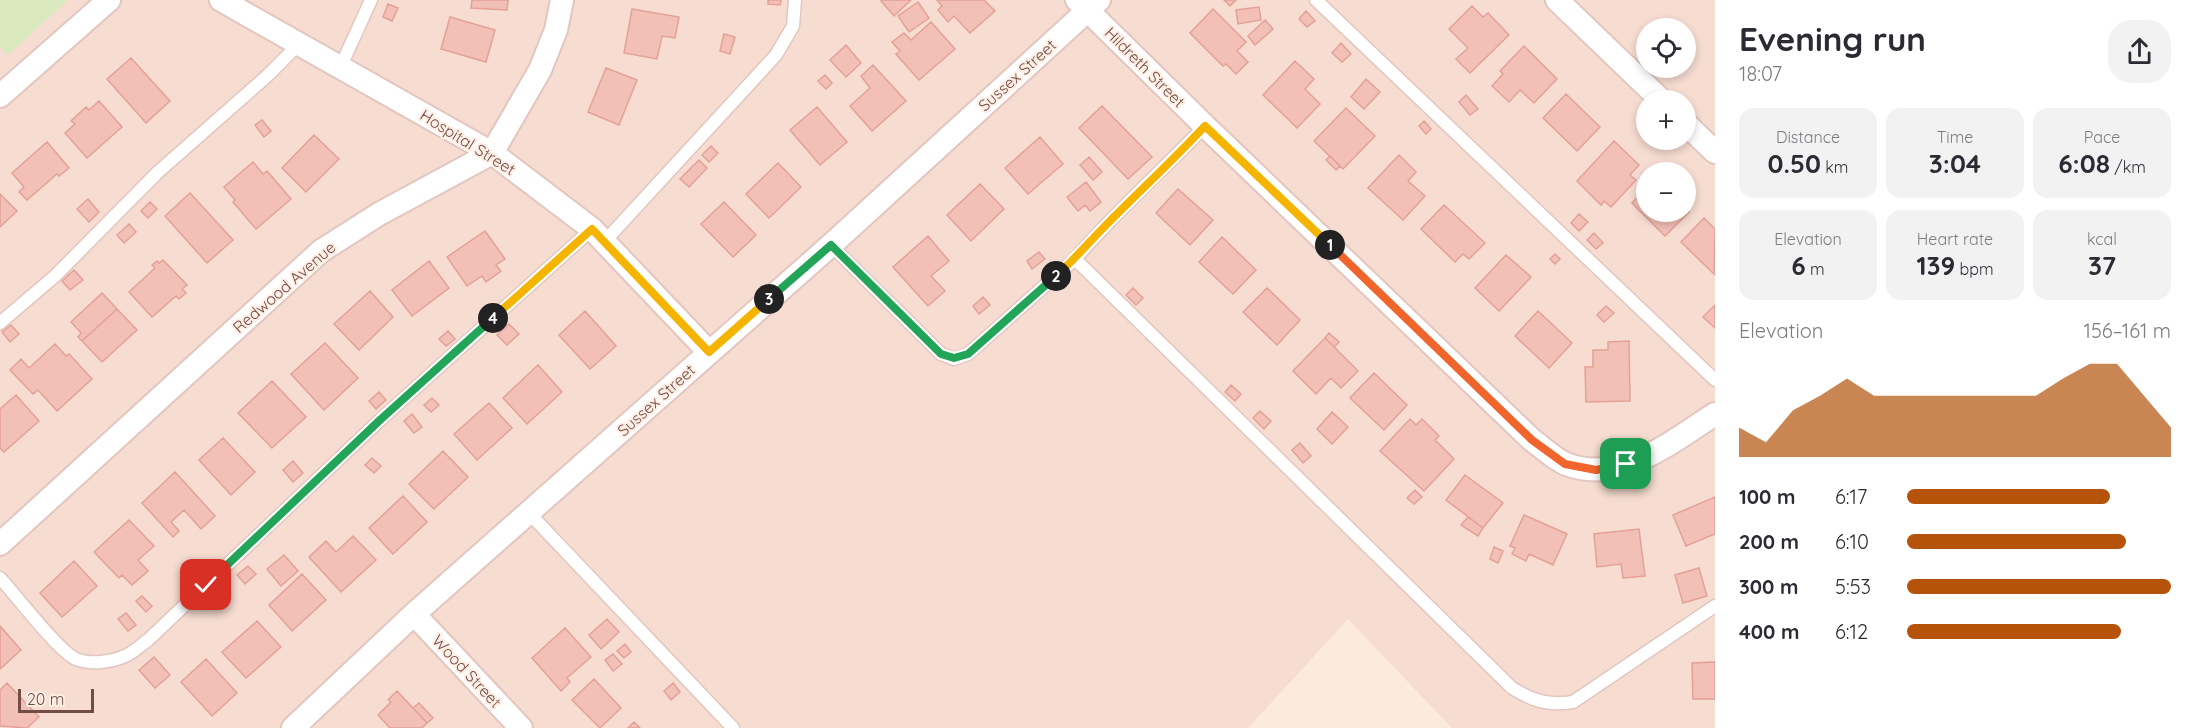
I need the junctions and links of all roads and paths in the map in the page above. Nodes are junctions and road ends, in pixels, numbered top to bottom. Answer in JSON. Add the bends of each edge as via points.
{"nodes":[{"id":1,"x":109,"y":0,"type":"edge"},
{"id":2,"x":221,"y":0,"type":"edge"},
{"id":3,"x":371,"y":0,"type":"edge"},
{"id":4,"x":562,"y":0,"type":"edge"},
{"id":5,"x":795,"y":0,"type":"edge"},
{"id":6,"x":1316,"y":0,"type":"edge"},
{"id":7,"x":1557,"y":0,"type":"edge"},
{"id":8,"x":1088,"y":3,"type":"edge"},
{"id":9,"x":299,"y":44,"type":"junction"},
{"id":10,"x":340,"y":68,"type":"junction"},
{"id":11,"x":1651,"y":90,"type":"edge"},
{"id":12,"x":0,"y":96,"type":"edge"},
{"id":13,"x":1205,"y":126,"type":"junction"},
{"id":14,"x":1696,"y":134,"type":"edge"},
{"id":15,"x":1715,"y":152,"type":"edge"},
{"id":16,"x":492,"y":153,"type":"junction"},
{"id":17,"x":598,"y":235,"type":"junction"},
{"id":18,"x":831,"y":245,"type":"junction"},
{"id":19,"x":1075,"y":259,"type":"junction"},
{"id":20,"x":0,"y":323,"type":"edge"},
{"id":21,"x":709,"y":352,"type":"junction"},
{"id":22,"x":1715,"y":380,"type":"edge"},
{"id":23,"x":1715,"y":414,"type":"edge"},
{"id":24,"x":529,"y":513,"type":"junction"},
{"id":25,"x":0,"y":544,"type":"edge"},
{"id":26,"x":0,"y":578,"type":"edge"},
{"id":27,"x":1715,"y":606,"type":"edge"},
{"id":28,"x":414,"y":614,"type":"junction"},
{"id":29,"x":293,"y":728,"type":"edge"},
{"id":30,"x":521,"y":728,"type":"edge"},
{"id":31,"x":733,"y":728,"type":"edge"}],
"edges":[{"from":1,"to":12,"type":"street"},
{"from":2,"to":9,"type":"street","name":"Hospital Street"},
{"from":3,"to":10,"type":"lane"},
{"from":4,"to":16,"type":"street","via":[[556,30],[540,70]]},
{"from":5,"to":17,"type":"lane","via":[[793,26],[776,55]]},
{"from":6,"to":22,"type":"lane"},
{"from":7,"to":11,"type":"street"},
{"from":8,"to":13,"type":"street","name":"Hildreth Street"},
{"from":8,"to":18,"type":"street","name":"Sussex Street"},
{"from":9,"to":10,"type":"street","name":"Hospital Street"},
{"from":9,"to":20,"type":"lane","via":[[158,172],[55,276]]},
{"from":10,"to":16,"type":"street","name":"Hospital Street"},
{"from":13,"to":19,"type":"lane"},
{"from":13,"to":23,"type":"street","name":"Hildreth Street","via":[[1532,440],[1565,464],[1596,470],[1626,464],[1657,452]]},
{"from":14,"to":15,"type":"street"},
{"from":16,"to":17,"type":"street","name":"Hospital Street"},
{"from":16,"to":25,"type":"street","name":"Redwood Avenue","via":[[379,214],[321,251]]},
{"from":17,"to":21,"type":"street","name":"Hospital Street"},
{"from":17,"to":26,"type":"lane","via":[[380,420],[127,656],[88,663],[73,658]]},
{"from":18,"to":19,"type":"lane","via":[[941,354],[954,358],[968,354]]},
{"from":18,"to":21,"type":"street","name":"Sussex Street"},
{"from":19,"to":27,"type":"lane","via":[[1512,688],[1530,699],[1545,704],[1573,702]]},
{"from":21,"to":24,"type":"street","name":"Sussex Street"},
{"from":24,"to":28,"type":"street","name":"Sussex Street"},
{"from":24,"to":31,"type":"lane"},
{"from":28,"to":29,"type":"street","name":"Sussex Street"},
{"from":28,"to":30,"type":"street","name":"Wood Street"}]}
